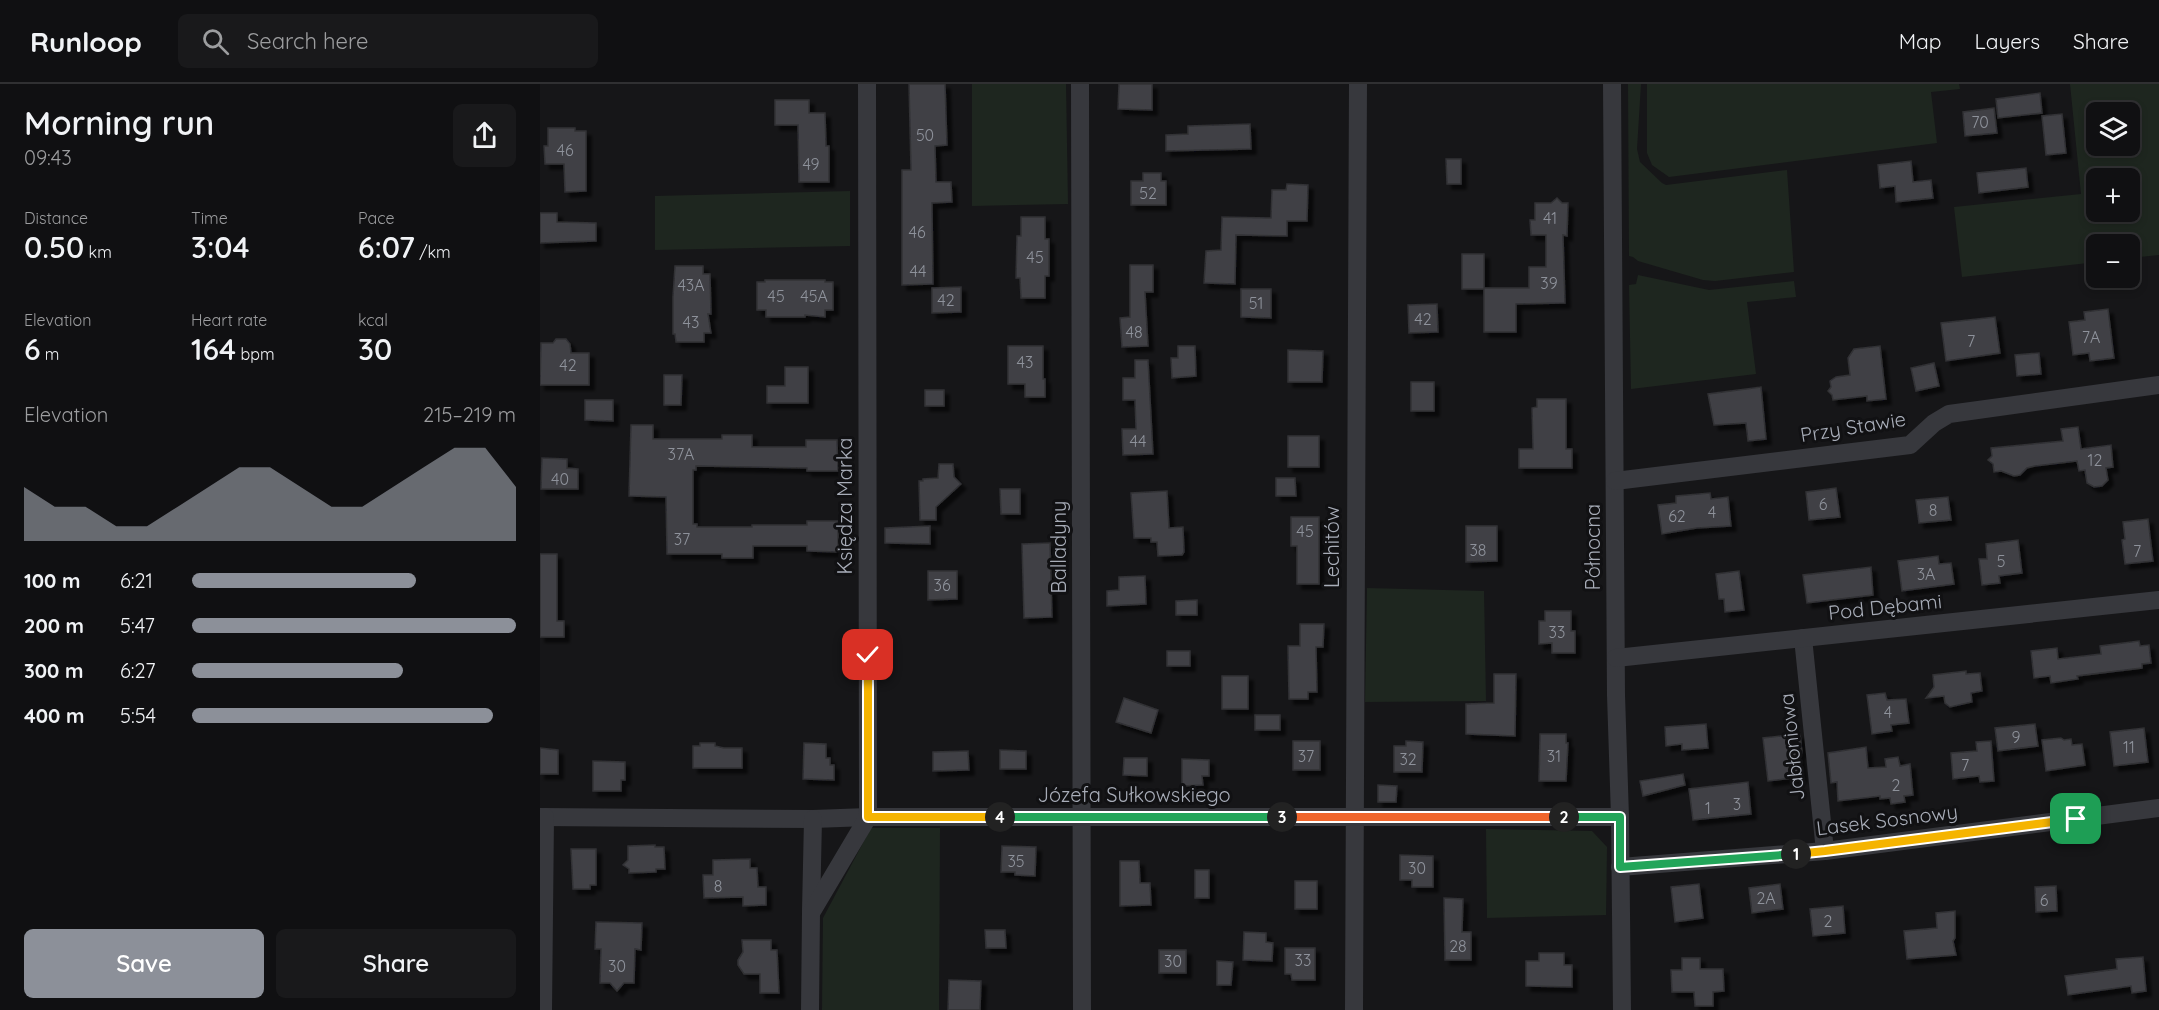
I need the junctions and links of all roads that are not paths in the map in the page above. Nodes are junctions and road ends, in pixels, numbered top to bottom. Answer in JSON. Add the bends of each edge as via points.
{"nodes":[{"id":1,"x":867,"y":84,"type":"edge"},
{"id":2,"x":1080,"y":84,"type":"edge"},
{"id":3,"x":1358,"y":84,"type":"edge"},
{"id":4,"x":1612,"y":84,"type":"edge"},
{"id":5,"x":2159,"y":385,"type":"edge"},
{"id":6,"x":1615,"y":481,"type":"junction"},
{"id":7,"x":2159,"y":600,"type":"edge"},
{"id":8,"x":1803,"y":638,"type":"junction"},
{"id":9,"x":1616,"y":658,"type":"junction"},
{"id":10,"x":2159,"y":808,"type":"edge"},
{"id":11,"x":1356,"y":816,"type":"junction"},
{"id":12,"x":543,"y":817,"type":"edge"},
{"id":13,"x":868,"y":817,"type":"junction"},
{"id":14,"x":1082,"y":817,"type":"junction"},
{"id":15,"x":1620,"y":817,"type":"junction"},
{"id":16,"x":813,"y":819,"type":"junction"},
{"id":17,"x":1825,"y":851,"type":"junction"},
{"id":18,"x":1620,"y":867,"type":"junction"},
{"id":19,"x":811,"y":913,"type":"junction"},
{"id":20,"x":543,"y":1010,"type":"edge"},
{"id":21,"x":810,"y":1010,"type":"edge"},
{"id":22,"x":1082,"y":1010,"type":"edge"},
{"id":23,"x":1354,"y":1010,"type":"edge"},
{"id":24,"x":1622,"y":1010,"type":"edge"}],
"edges":[{"from":1,"to":13,"type":"street","name":"Księdza Marka"},
{"from":2,"to":14,"type":"street","name":"Balladyny"},
{"from":3,"to":11,"type":"street","name":"Lechitów"},
{"from":4,"to":6,"type":"street","name":"Północna"},
{"from":5,"to":6,"type":"street","name":"Przy Stawie","via":[[1949,414],[1910,445]]},
{"from":6,"to":9,"type":"street","name":"Północna"},
{"from":7,"to":8,"type":"street","name":"Pod Dębami"},
{"from":8,"to":9,"type":"street","name":"Pod Dębami"},
{"from":8,"to":17,"type":"street","name":"Jabłoniowa"},
{"from":9,"to":15,"type":"street","name":"Północna"},
{"from":10,"to":17,"type":"street","name":"Lasek Sosnowy"},
{"from":11,"to":14,"type":"street","name":"Józefa Sułkowskiego"},
{"from":11,"to":15,"type":"street","name":"Józefa Sułkowskiego"},
{"from":11,"to":23,"type":"street","name":"Lechitów"},
{"from":12,"to":16,"type":"street","name":"Józefa Sułkowskiego"},
{"from":12,"to":20,"type":"street"},
{"from":13,"to":14,"type":"street","name":"Józefa Sułkowskiego"},
{"from":13,"to":16,"type":"street","name":"Józefa Sułkowskiego"},
{"from":13,"to":19,"type":"street"},
{"from":14,"to":22,"type":"street","name":"Balladyny"},
{"from":15,"to":18,"type":"street","name":"Północna"},
{"from":16,"to":19,"type":"street"},
{"from":17,"to":18,"type":"street","name":"Lasek Sosnowy"},
{"from":18,"to":24,"type":"street","name":"Północna"},
{"from":19,"to":21,"type":"street"}]}
